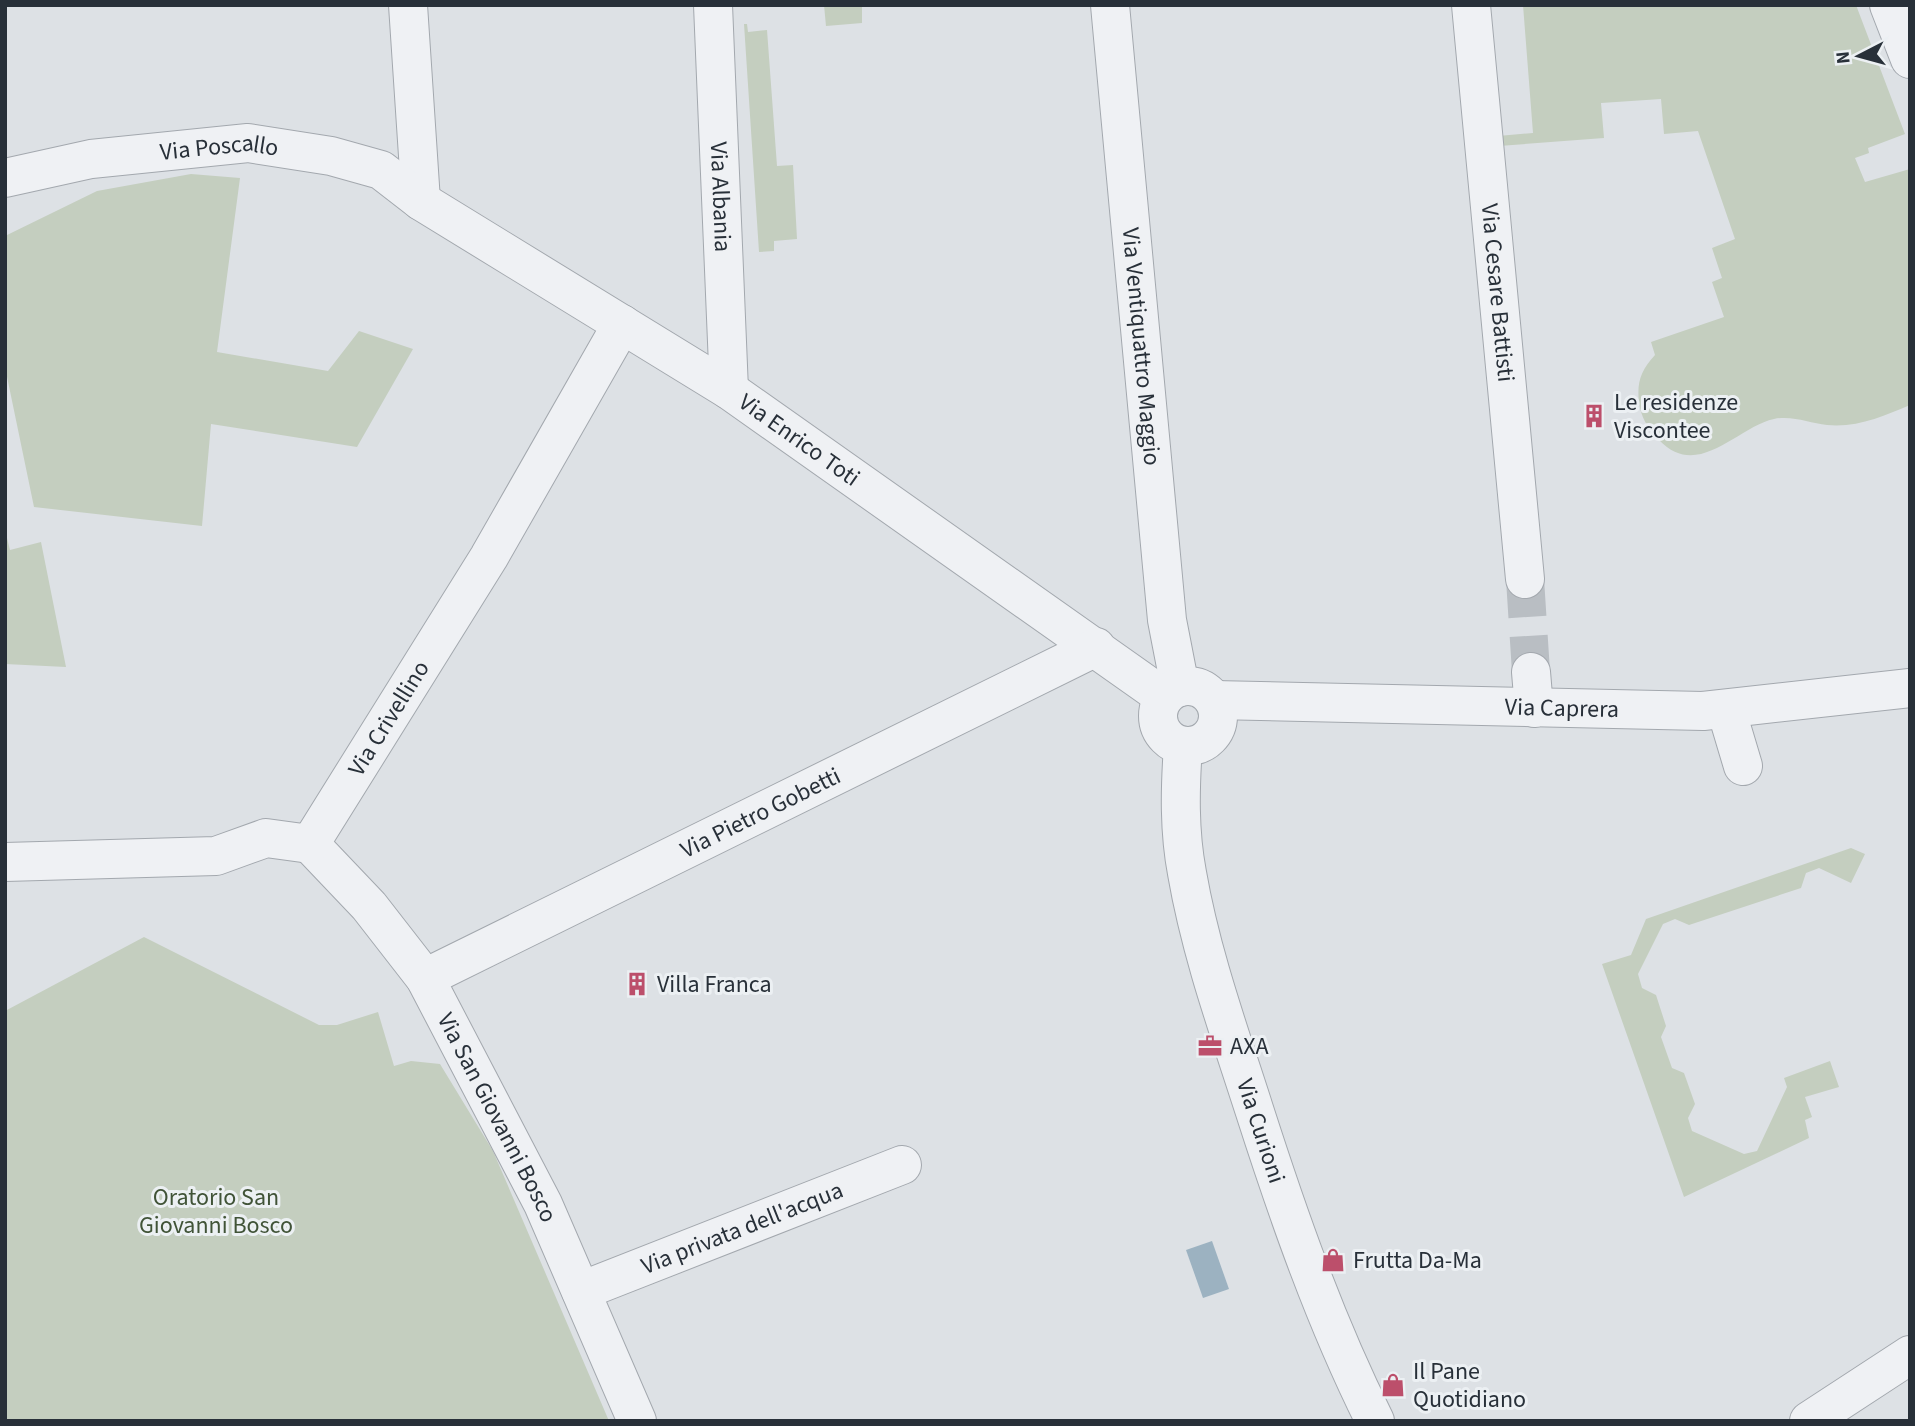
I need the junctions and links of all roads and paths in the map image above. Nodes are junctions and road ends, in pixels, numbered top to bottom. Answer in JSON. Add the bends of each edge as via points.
{"nodes":[{"id":1,"x":408,"y":5,"type":"edge"},
{"id":2,"x":713,"y":5,"type":"edge"},
{"id":3,"x":1110,"y":5,"type":"edge"},
{"id":4,"x":1471,"y":5,"type":"edge"},
{"id":5,"x":1889,"y":5,"type":"edge"},
{"id":6,"x":1910,"y":59,"type":"edge"},
{"id":7,"x":5,"y":178,"type":"edge"},
{"id":8,"x":421,"y":201,"type":"junction"},
{"id":9,"x":622,"y":324,"type":"junction"},
{"id":10,"x":729,"y":390,"type":"junction"},
{"id":11,"x":1525,"y":579,"type":"tunnel mouth"},
{"id":12,"x":1096,"y":647,"type":"junction"},
{"id":13,"x":1910,"y":688,"type":"edge"},
{"id":14,"x":1186,"y":695,"type":"junction"},
{"id":15,"x":1726,"y":709,"type":"junction"},
{"id":16,"x":1183,"y":746,"type":"junction"},
{"id":17,"x":1743,"y":766,"type":"dead end"},
{"id":18,"x":310,"y":844,"type":"junction"},
{"id":19,"x":5,"y":862,"type":"edge"},
{"id":20,"x":425,"y":978,"type":"junction"},
{"id":21,"x":902,"y":1165,"type":"dead end"},
{"id":22,"x":581,"y":1292,"type":"junction"},
{"id":23,"x":1910,"y":1355,"type":"edge"},
{"id":24,"x":637,"y":1421,"type":"edge"},
{"id":25,"x":1375,"y":1421,"type":"edge"},
{"id":26,"x":1810,"y":1421,"type":"edge"}],
"edges":[{"from":1,"to":8,"type":"street"},
{"from":2,"to":10,"type":"street","name":"Via Albania"},
{"from":3,"to":14,"type":"street","name":"Via Ventiquattro Maggio","via":[[1167,620]]},
{"from":4,"to":11,"type":"street","name":"Via Cesare Battisti"},
{"from":5,"to":6,"type":"street"},
{"from":7,"to":8,"type":"street","name":"Via Poscallo","via":[[91,159],[248,143],[331,156],[382,170]]},
{"from":8,"to":9,"type":"street","name":"Via Enrico Toti"},
{"from":9,"to":10,"type":"street","name":"Via Enrico Toti"},
{"from":9,"to":18,"type":"street","name":"Via Crivellino","via":[[489,557]]},
{"from":10,"to":12,"type":"street","name":"Via Enrico Toti"},
{"from":12,"to":14,"type":"street","name":"Via Enrico Toti"},
{"from":12,"to":20,"type":"street","name":"Via Pietro Gobetti"},
{"from":13,"to":15,"type":"street","name":"Via Caprera"},
{"from":14,"to":15,"type":"street","name":"Via Caprera","via":[[1533,690],[1614,712]]},
{"from":14,"to":16,"type":"street","via":[[1159,707],[1165,736]]},
{"from":14,"to":16,"type":"street","via":[[1219,719],[1211,737]]},
{"from":15,"to":17,"type":"street"},
{"from":16,"to":25,"type":"street","name":"Via Curioni","via":[[1180,816],[1186,873],[1215,989],[1291,1217],[1341,1352]]},
{"from":18,"to":19,"type":"street","via":[[266,838],[216,856]]},
{"from":18,"to":20,"type":"street","name":"Via San Giovanni Bosco","via":[[369,906]]},
{"from":20,"to":22,"type":"street","name":"Via San Giovanni Bosco","via":[[543,1204]]},
{"from":21,"to":22,"type":"street","name":"Via privata dell'acqua"},
{"from":22,"to":24,"type":"street","name":"Via San Giovanni Bosco"},
{"from":23,"to":26,"type":"street"}]}
